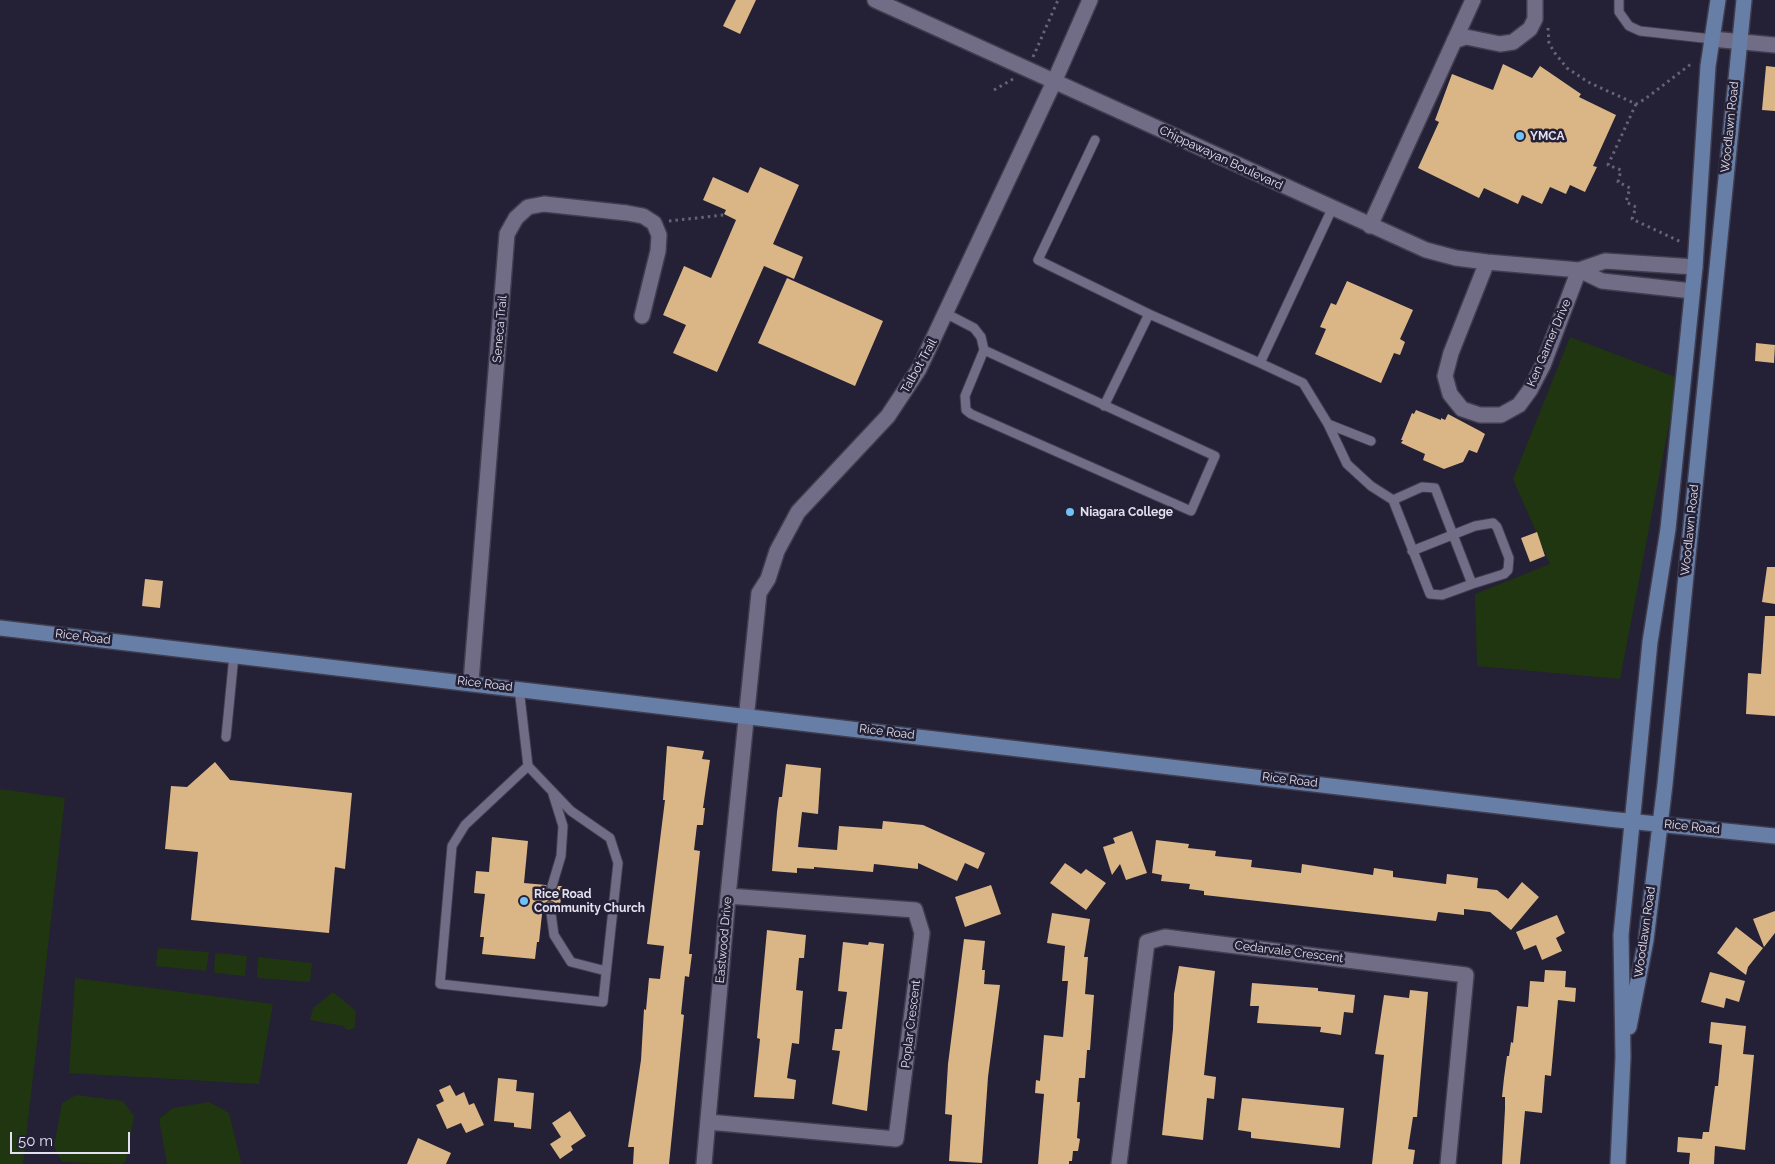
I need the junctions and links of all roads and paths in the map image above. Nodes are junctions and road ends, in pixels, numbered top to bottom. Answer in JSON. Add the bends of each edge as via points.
{"nodes":[{"id":1,"x":875,"y":0,"type":"edge"},
{"id":2,"x":1058,"y":0,"type":"edge"},
{"id":3,"x":1090,"y":0,"type":"edge"},
{"id":4,"x":1473,"y":0,"type":"edge"},
{"id":5,"x":1535,"y":0,"type":"edge"},
{"id":6,"x":1619,"y":0,"type":"edge"},
{"id":7,"x":1718,"y":0,"type":"edge"},
{"id":8,"x":1744,"y":0,"type":"edge"},
{"id":9,"x":1548,"y":22,"type":"dead end"},
{"id":10,"x":1712,"y":38,"type":"junction"},
{"id":11,"x":1454,"y":41,"type":"junction"},
{"id":12,"x":1739,"y":42,"type":"junction"},
{"id":13,"x":1775,"y":45,"type":"edge"},
{"id":14,"x":1690,"y":64,"type":"dead end"},
{"id":15,"x":1027,"y":70,"type":"junction"},
{"id":16,"x":1054,"y":82,"type":"junction"},
{"id":17,"x":994,"y":90,"type":"dead end"},
{"id":18,"x":1636,"y":104,"type":"junction"},
{"id":19,"x":1095,"y":140,"type":"dead end"},
{"id":20,"x":1332,"y":209,"type":"junction"},
{"id":21,"x":724,"y":214,"type":"dead end"},
{"id":22,"x":654,"y":223,"type":"junction"},
{"id":23,"x":1370,"y":226,"type":"junction"},
{"id":24,"x":1681,"y":242,"type":"dead end"},
{"id":25,"x":1487,"y":262,"type":"junction"},
{"id":26,"x":1695,"y":267,"type":"junction"},
{"id":27,"x":1579,"y":270,"type":"junction"},
{"id":28,"x":1692,"y":291,"type":"junction"},
{"id":29,"x":945,"y":313,"type":"junction"},
{"id":30,"x":1149,"y":314,"type":"junction"},
{"id":31,"x":642,"y":316,"type":"dead end"},
{"id":32,"x":984,"y":350,"type":"junction"},
{"id":33,"x":1260,"y":364,"type":"junction"},
{"id":34,"x":1104,"y":406,"type":"junction"},
{"id":35,"x":1328,"y":424,"type":"junction"},
{"id":36,"x":1371,"y":441,"type":"dead end"},
{"id":37,"x":1393,"y":500,"type":"junction"},
{"id":38,"x":1454,"y":535,"type":"junction"},
{"id":39,"x":1412,"y":551,"type":"junction"},
{"id":40,"x":1472,"y":584,"type":"junction"},
{"id":41,"x":0,"y":628,"type":"edge"},
{"id":42,"x":234,"y":654,"type":"junction"},
{"id":43,"x":471,"y":682,"type":"junction"},
{"id":44,"x":519,"y":688,"type":"junction"},
{"id":45,"x":747,"y":716,"type":"junction"},
{"id":46,"x":226,"y":737,"type":"dead end"},
{"id":47,"x":528,"y":766,"type":"junction"},
{"id":48,"x":552,"y":792,"type":"junction"},
{"id":49,"x":1633,"y":821,"type":"junction"},
{"id":50,"x":1659,"y":824,"type":"junction"},
{"id":51,"x":1775,"y":836,"type":"edge"},
{"id":52,"x":552,"y":886,"type":"dead end"},
{"id":53,"x":728,"y":896,"type":"junction"},
{"id":54,"x":550,"y":906,"type":"dead end"},
{"id":55,"x":606,"y":971,"type":"junction"},
{"id":56,"x":1623,"y":1058,"type":"junction"},
{"id":57,"x":708,"y":1122,"type":"junction"},
{"id":58,"x":704,"y":1164,"type":"edge"},
{"id":59,"x":1119,"y":1164,"type":"edge"},
{"id":60,"x":1448,"y":1164,"type":"edge"},
{"id":61,"x":1618,"y":1164,"type":"edge"}],
"edges":[{"from":1,"to":15,"type":"street","name":"Chippawayan Boulevard"},
{"from":2,"to":15,"type":"path"},
{"from":3,"to":16,"type":"street","name":"Talbot Trail"},
{"from":4,"to":11,"type":"street"},
{"from":5,"to":11,"type":"street","via":[[1535,19],[1530,29],[1513,42],[1500,44],[1466,37]]},
{"from":6,"to":10,"type":"lane","via":[[1624,19],[1629,26],[1640,31]]},
{"from":7,"to":10,"type":"main road","name":"Woodlawn Road"},
{"from":8,"to":12,"type":"main road","name":"Woodlawn Road"},
{"from":9,"to":18,"type":"path","via":[[1549,43],[1560,62],[1588,82]]},
{"from":10,"to":12,"type":"street"},
{"from":10,"to":26,"type":"main road","name":"Woodlawn Road","via":[[1701,146]]},
{"from":11,"to":23,"type":"street"},
{"from":12,"to":13,"type":"street"},
{"from":12,"to":50,"type":"main road","name":"Woodlawn Road"},
{"from":14,"to":18,"type":"path"},
{"from":15,"to":16,"type":"street","name":"Chippawayan Boulevard"},
{"from":15,"to":17,"type":"path"},
{"from":16,"to":20,"type":"street","name":"Chippawayan Boulevard"},
{"from":16,"to":29,"type":"street","name":"Talbot Trail"},
{"from":18,"to":24,"type":"path","via":[[1608,165],[1621,170],[1618,182],[1630,188],[1626,202],[1636,207],[1632,219]]},
{"from":19,"to":30,"type":"lane","via":[[1038,260]]},
{"from":20,"to":23,"type":"street","name":"Chippawayan Boulevard"},
{"from":20,"to":33,"type":"lane"},
{"from":21,"to":22,"type":"path"},
{"from":22,"to":31,"type":"street","via":[[659,235],[658,251]]},
{"from":22,"to":43,"type":"street","name":"Seneca Trail","via":[[643,216],[627,213],[544,204],[528,207],[516,218],[507,234]]},
{"from":23,"to":25,"type":"street","name":"Chippawayan Boulevard","via":[[1426,250]]},
{"from":25,"to":27,"type":"street","name":"Chippawayan Boulevard"},
{"from":25,"to":27,"type":"street","name":"Ken Garner Drive","via":[[1451,353],[1446,376],[1450,394],[1462,409],[1480,415],[1501,415],[1519,405],[1530,390],[1543,365]]},
{"from":26,"to":27,"type":"street","name":"Chippawayan Boulevard","via":[[1605,261]]},
{"from":26,"to":28,"type":"main road","name":"Woodlawn Road"},
{"from":27,"to":28,"type":"street","name":"Chippawayan Boulevard","via":[[1602,281]]},
{"from":28,"to":49,"type":"main road","name":"Woodlawn Road","via":[[1668,528],[1650,642]]},
{"from":29,"to":32,"type":"lane","via":[[974,328],[981,337]]},
{"from":29,"to":45,"type":"street","name":"Talbot Trail","via":[[904,393],[869,437],[807,500],[783,538],[768,579],[759,593]]},
{"from":30,"to":33,"type":"lane"},
{"from":30,"to":34,"type":"lane"},
{"from":32,"to":34,"type":"lane"},
{"from":32,"to":34,"type":"lane","via":[[965,396],[966,410],[971,414],[1191,511],[1215,456]]},
{"from":33,"to":35,"type":"lane","via":[[1303,383]]},
{"from":35,"to":36,"type":"lane"},
{"from":35,"to":37,"type":"lane","via":[[1353,472]]},
{"from":37,"to":38,"type":"lane","via":[[1422,487],[1435,488]]},
{"from":37,"to":39,"type":"lane"},
{"from":38,"to":39,"type":"lane"},
{"from":38,"to":40,"type":"lane"},
{"from":38,"to":40,"type":"lane","via":[[1493,523],[1509,558],[1508,570],[1504,574]]},
{"from":39,"to":40,"type":"lane","via":[[1430,594],[1442,595]]},
{"from":41,"to":42,"type":"main road","name":"Rice Road"},
{"from":42,"to":43,"type":"main road","name":"Rice Road"},
{"from":42,"to":46,"type":"lane"},
{"from":43,"to":44,"type":"main road","name":"Rice Road"},
{"from":44,"to":45,"type":"main road","name":"Rice Road"},
{"from":44,"to":47,"type":"lane"},
{"from":45,"to":49,"type":"main road","name":"Rice Road"},
{"from":45,"to":53,"type":"street","name":"Eastwood Drive"},
{"from":47,"to":48,"type":"lane"},
{"from":47,"to":55,"type":"lane","via":[[464,824],[452,846],[440,984],[603,1002]]},
{"from":48,"to":52,"type":"lane","via":[[563,826],[561,856]]},
{"from":48,"to":55,"type":"lane","via":[[571,811],[610,838],[618,863]]},
{"from":49,"to":50,"type":"main road","name":"Rice Road"},
{"from":49,"to":56,"type":"main road","name":"Woodlawn Road","via":[[1622,935]]},
{"from":50,"to":51,"type":"main road","name":"Rice Road"},
{"from":50,"to":56,"type":"main road","name":"Woodlawn Road","via":[[1646,940]]},
{"from":53,"to":57,"type":"street","name":"Eastwood Drive"},
{"from":53,"to":57,"type":"street","name":"Poplar Crescent","via":[[915,910],[922,932],[896,1139]]},
{"from":54,"to":55,"type":"lane","via":[[554,935],[571,962]]},
{"from":56,"to":61,"type":"main road","name":"Woodlawn Road"},
{"from":57,"to":58,"type":"street","name":"Eastwood Drive"},
{"from":59,"to":60,"type":"street","name":"Cedarvale Crescent","via":[[1147,942],[1165,937],[1466,975]]}]}
